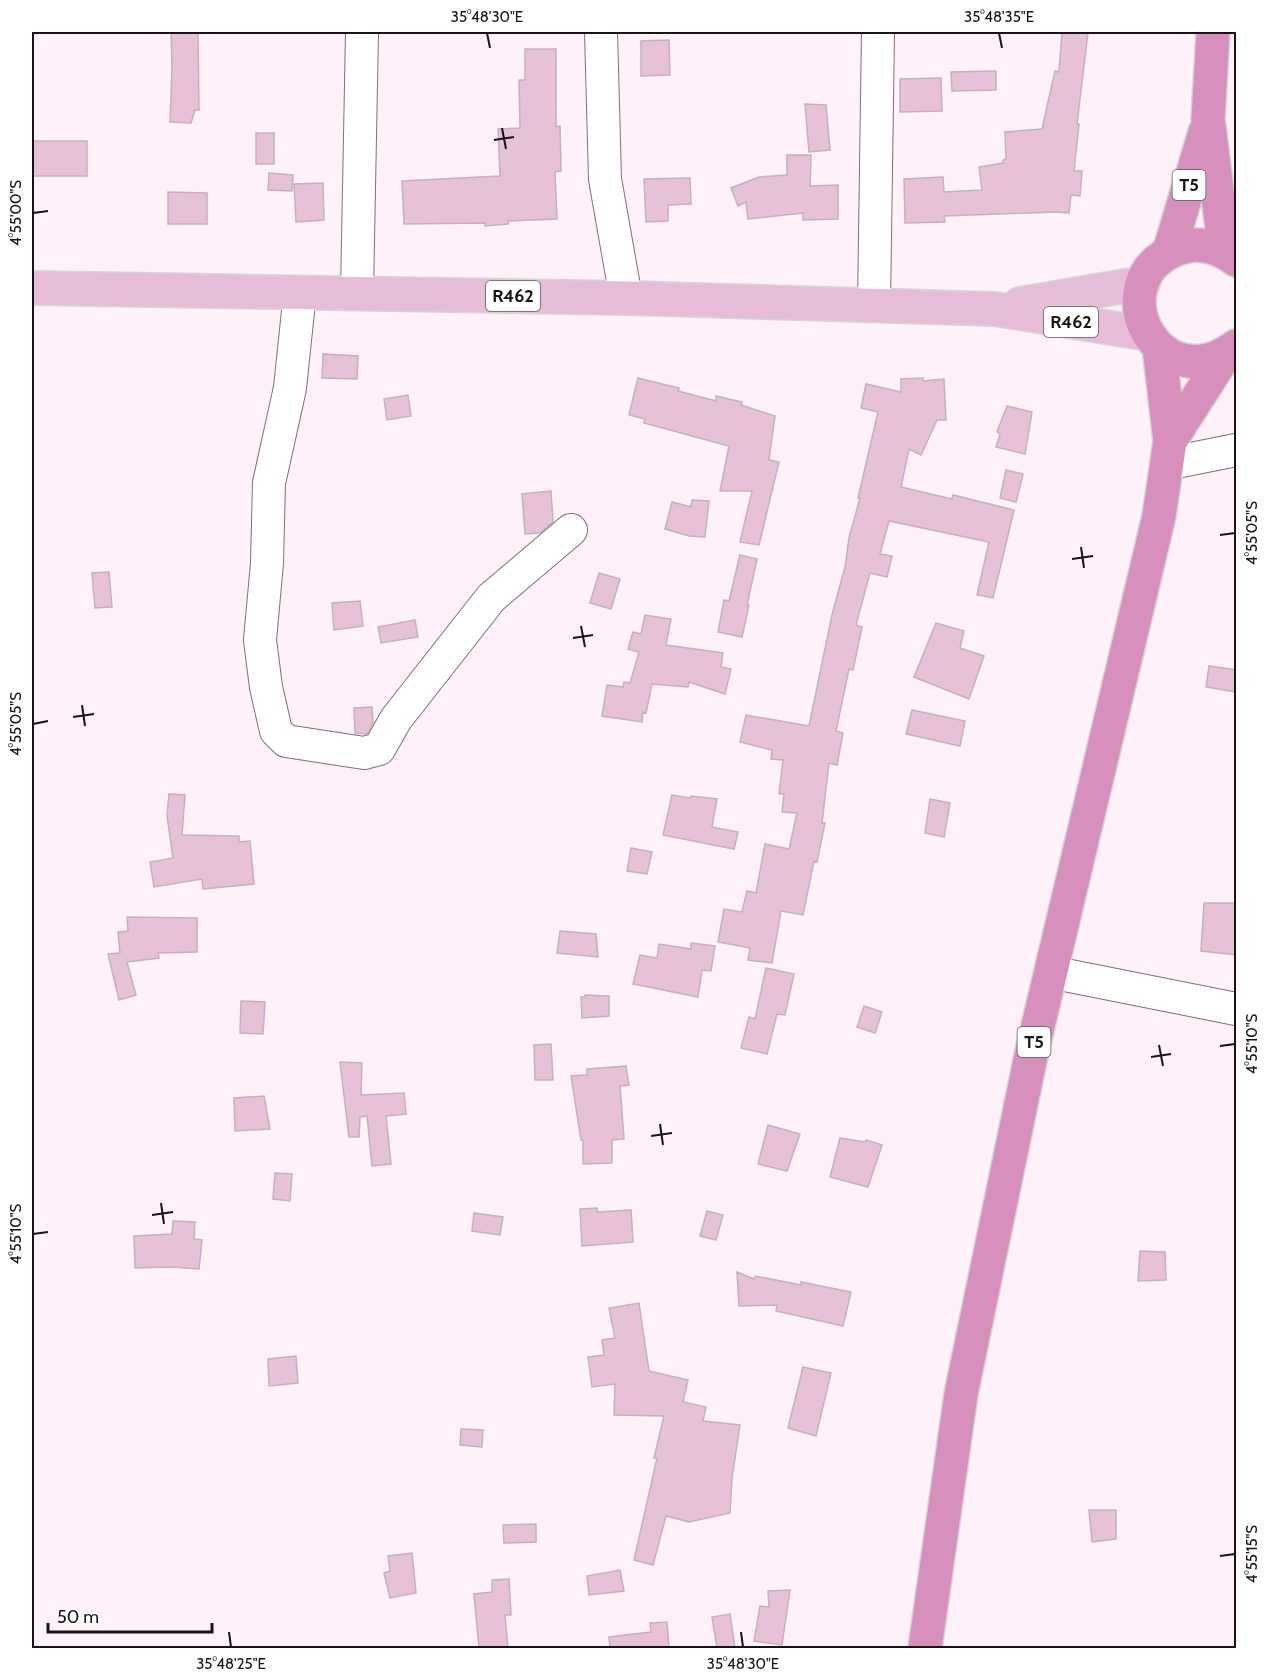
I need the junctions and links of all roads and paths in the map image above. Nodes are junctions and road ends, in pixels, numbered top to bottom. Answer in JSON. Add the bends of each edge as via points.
{"nodes":[{"id":1,"x":362,"y":32,"type":"edge"},
{"id":2,"x":601,"y":32,"type":"edge"},
{"id":3,"x":878,"y":32,"type":"edge"},
{"id":4,"x":1213,"y":32,"type":"edge"},
{"id":5,"x":1208,"y":118,"type":"junction"},
{"id":6,"x":1169,"y":252,"type":"junction"},
{"id":7,"x":1231,"y":256,"type":"edge"},
{"id":8,"x":1143,"y":283,"type":"junction"},
{"id":9,"x":32,"y":288,"type":"edge"},
{"id":10,"x":300,"y":292,"type":"junction"},
{"id":11,"x":357,"y":293,"type":"junction"},
{"id":12,"x":626,"y":298,"type":"junction"},
{"id":13,"x":874,"y":305,"type":"junction"},
{"id":14,"x":994,"y":309,"type":"junction"},
{"id":15,"x":1153,"y":341,"type":"junction"},
{"id":16,"x":1231,"y":350,"type":"edge"},
{"id":17,"x":1236,"y":450,"type":"edge"},
{"id":18,"x":1168,"y":452,"type":"junction"},
{"id":19,"x":571,"y":530,"type":"dead end"},
{"id":20,"x":1050,"y":972,"type":"junction"},
{"id":21,"x":1236,"y":1009,"type":"edge"},
{"id":22,"x":925,"y":1648,"type":"edge"}],
"edges":[{"from":1,"to":11,"type":"street"},
{"from":2,"to":12,"type":"street","via":[[605,178]]},
{"from":3,"to":13,"type":"street"},
{"from":4,"to":5,"type":"highway","number":"T5"},
{"from":5,"to":6,"type":"highway","number":"T5"},
{"from":5,"to":7,"type":"highway","number":"T5"},
{"from":6,"to":7,"type":"highway","via":[[1188,246],[1208,246]]},
{"from":6,"to":8,"type":"highway","via":[[1153,265]]},
{"from":8,"to":14,"type":"main road","number":"R462"},
{"from":8,"to":15,"type":"highway","via":[[1141,319]]},
{"from":9,"to":10,"type":"main road","number":"R462"},
{"from":10,"to":11,"type":"main road","number":"R462"},
{"from":10,"to":19,"type":"street","via":[[290,388],[269,483],[260,640],[276,731],[286,741],[364,753],[379,749],[396,719],[491,598]]},
{"from":11,"to":12,"type":"main road","number":"R462"},
{"from":12,"to":13,"type":"main road","number":"R462"},
{"from":13,"to":14,"type":"main road","number":"R462"},
{"from":14,"to":15,"type":"main road","number":"R462"},
{"from":15,"to":16,"type":"highway","via":[[1173,356],[1189,361],[1207,361]]},
{"from":15,"to":18,"type":"highway","number":"T5"},
{"from":16,"to":18,"type":"highway","number":"T5"},
{"from":17,"to":18,"type":"street"},
{"from":18,"to":20,"type":"highway","number":"T5","via":[[1159,516]]},
{"from":20,"to":21,"type":"street"},
{"from":20,"to":22,"type":"highway","number":"T5","via":[[962,1394]]}]}
